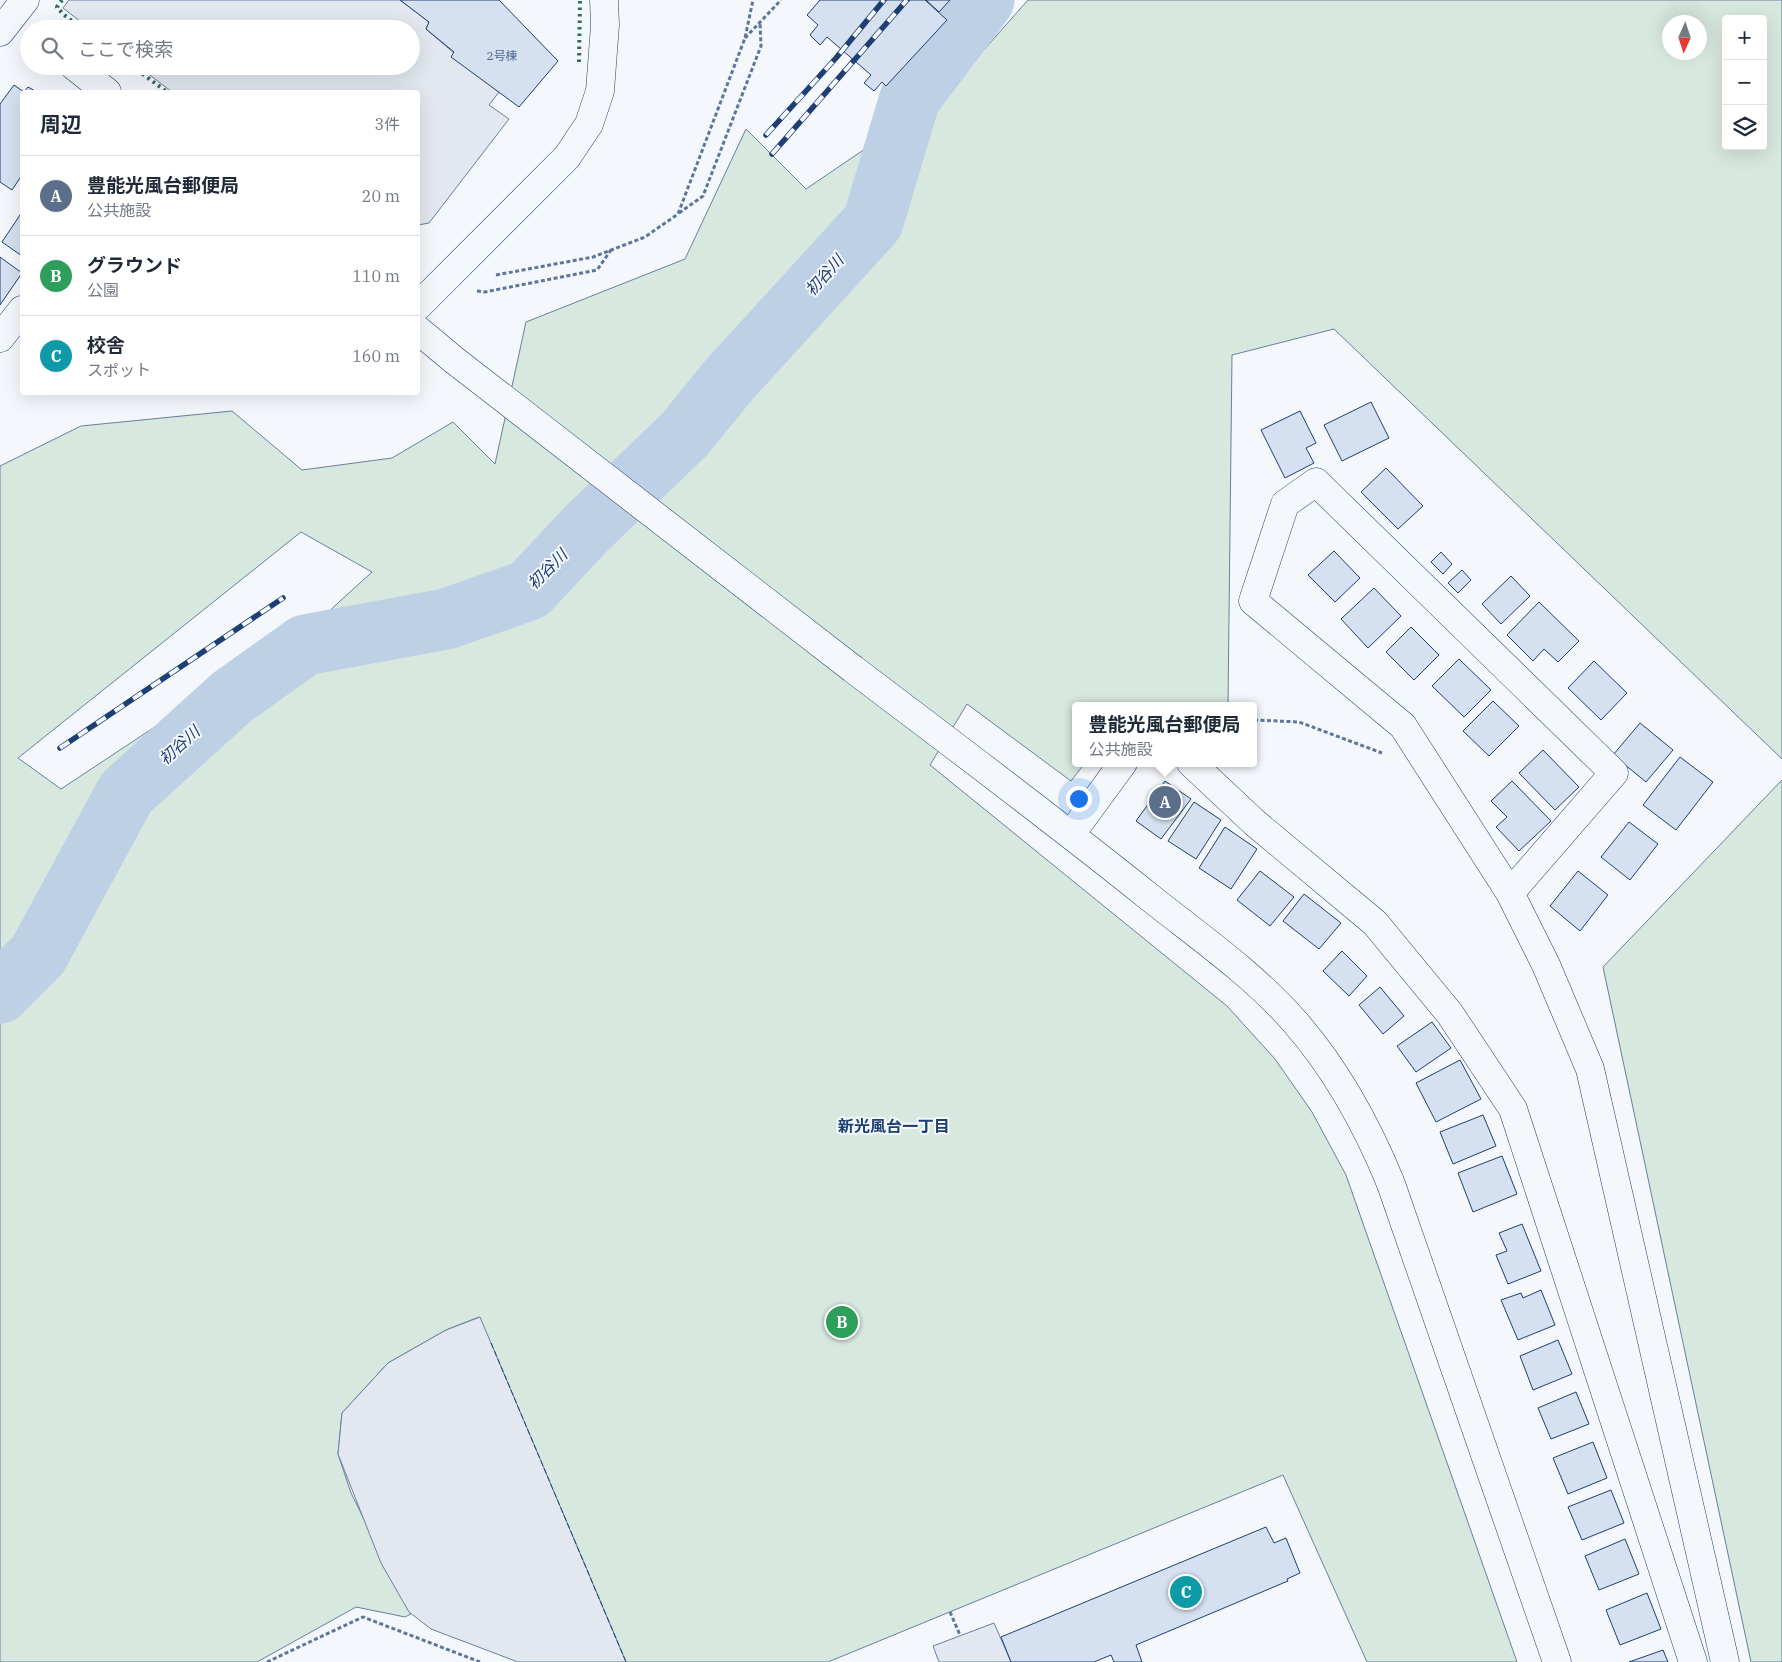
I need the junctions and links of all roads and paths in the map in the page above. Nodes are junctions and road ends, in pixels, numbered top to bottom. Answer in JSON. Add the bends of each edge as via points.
{"nodes":[{"id":1,"x":604,"y":0,"type":"edge"},
{"id":2,"x":753,"y":0,"type":"edge"},
{"id":3,"x":781,"y":0,"type":"edge"},
{"id":4,"x":760,"y":22,"type":"junction"},
{"id":5,"x":745,"y":38,"type":"junction"},
{"id":6,"x":85,"y":75,"type":"edge"},
{"id":7,"x":104,"y":90,"type":"edge"},
{"id":8,"x":678,"y":214,"type":"junction"},
{"id":9,"x":612,"y":250,"type":"junction"},
{"id":10,"x":488,"y":276,"type":"dead end"},
{"id":11,"x":485,"y":292,"type":"dead end"},
{"id":12,"x":420,"y":304,"type":"edge"},
{"id":13,"x":20,"y":313,"type":"edge"},
{"id":14,"x":420,"y":332,"type":"edge"},
{"id":15,"x":0,"y":338,"type":"edge"},
{"id":16,"x":1257,"y":720,"type":"edge"},
{"id":17,"x":1388,"y":755,"type":"dead end"},
{"id":18,"x":1120,"y":767,"type":"edge"},
{"id":19,"x":1196,"y":767,"type":"edge"},
{"id":20,"x":1071,"y":834,"type":"junction"},
{"id":21,"x":1510,"y":892,"type":"junction"},
{"id":22,"x":950,"y":1612,"type":"dead end"},
{"id":23,"x":960,"y":1635,"type":"dead end"},
{"id":24,"x":267,"y":1662,"type":"edge"},
{"id":25,"x":480,"y":1662,"type":"edge"},
{"id":26,"x":1558,"y":1662,"type":"edge"},
{"id":27,"x":1693,"y":1662,"type":"edge"},
{"id":28,"x":1725,"y":1662,"type":"edge"}],
"edges":[{"from":1,"to":12,"type":"street","via":[[600,91],[589,124],[567,156]]},
{"from":2,"to":5,"type":"path"},
{"from":3,"to":4,"type":"path"},
{"from":4,"to":5,"type":"path"},
{"from":4,"to":8,"type":"path","via":[[761,46],[703,196]]},
{"from":5,"to":8,"type":"path"},
{"from":6,"to":7,"type":"street"},
{"from":8,"to":9,"type":"path","via":[[645,237]]},
{"from":9,"to":10,"type":"path","via":[[593,257]]},
{"from":9,"to":11,"type":"path","via":[[597,270]]},
{"from":13,"to":15,"type":"street"},
{"from":14,"to":20,"type":"street","bridge":true,"via":[[853,670]]},
{"from":16,"to":17,"type":"path","via":[[1299,722]]},
{"from":18,"to":20,"type":"street"},
{"from":19,"to":27,"type":"street","via":[[1255,823],[1375,923],[1450,1014],[1513,1110]]},
{"from":20,"to":26,"type":"street","via":[[1261,986],[1334,1071],[1353,1102],[1391,1184]]},
{"from":21,"to":21,"type":"street","via":[[1403,726],[1253,601],[1285,504],[1316,482],[1614,773]]},
{"from":21,"to":28,"type":"street","via":[[1546,965],[1590,1069]]},
{"from":22,"to":23,"type":"path"},
{"from":24,"to":25,"type":"path","via":[[364,1617]]}]}
